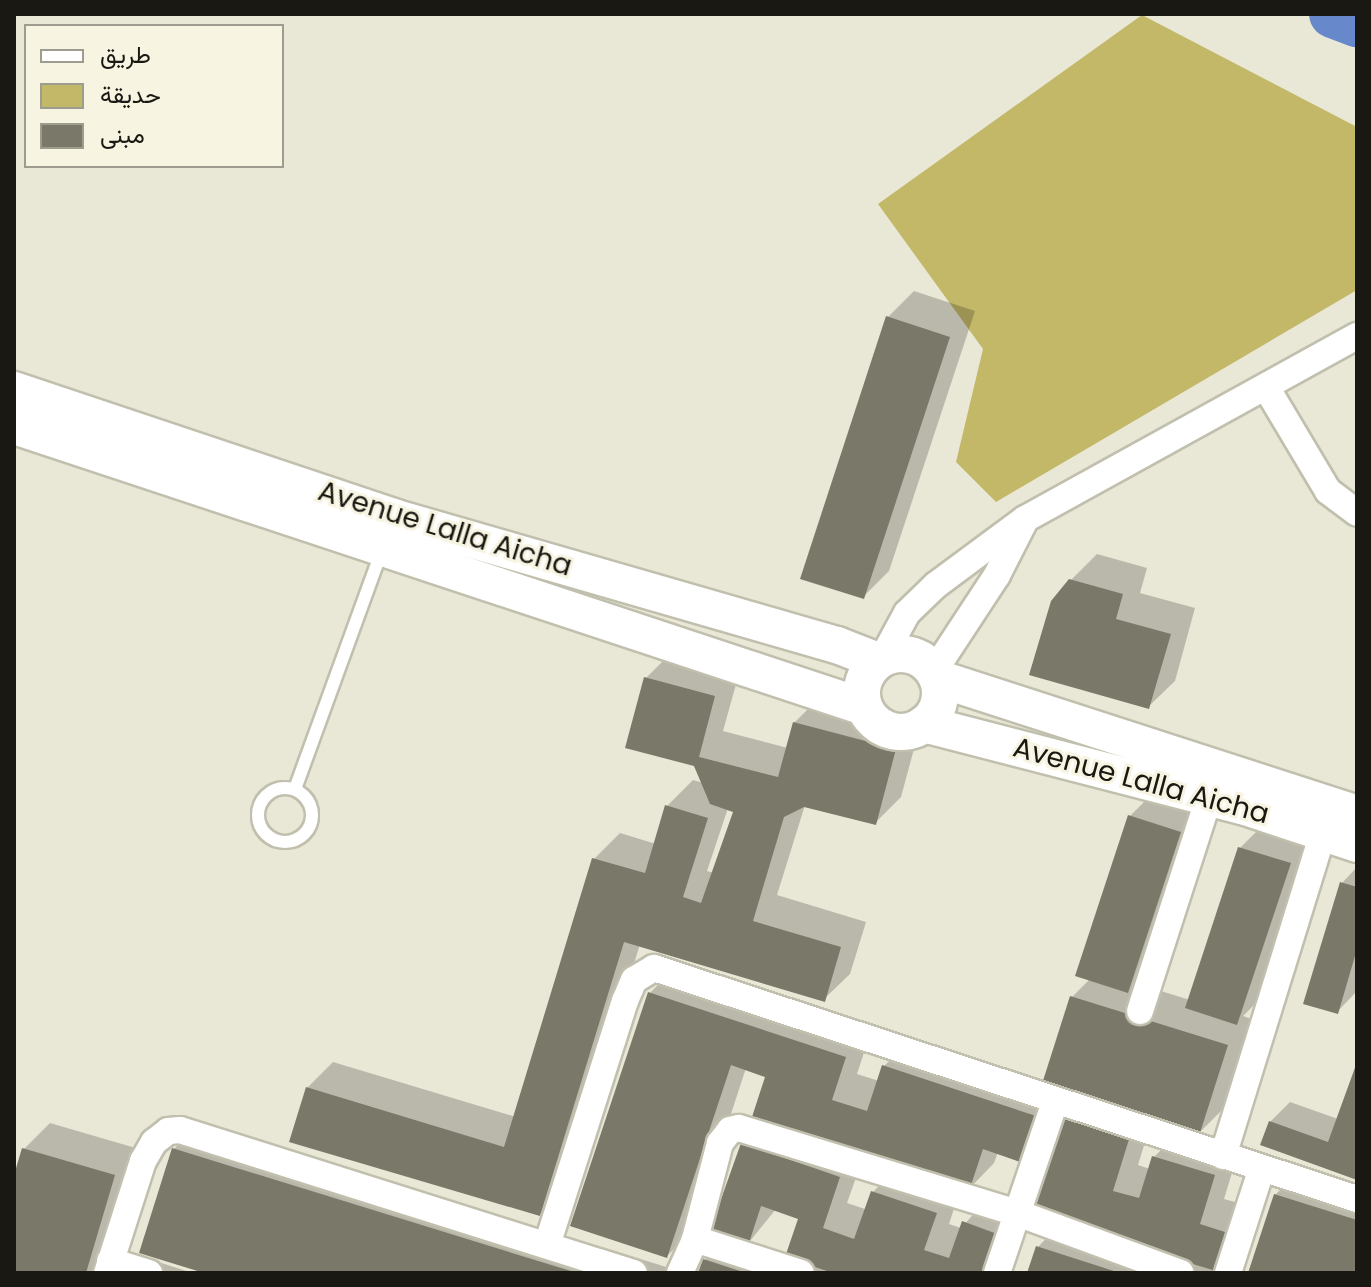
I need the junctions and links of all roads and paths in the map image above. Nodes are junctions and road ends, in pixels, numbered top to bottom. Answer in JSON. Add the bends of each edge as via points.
{"nodes":[{"id":1,"x":1357,"y":336,"type":"edge"},
{"id":2,"x":1266,"y":387,"type":"junction"},
{"id":3,"x":14,"y":390,"type":"edge"},
{"id":4,"x":14,"y":426,"type":"edge"},
{"id":5,"x":1357,"y":513,"type":"edge"},
{"id":6,"x":1025,"y":519,"type":"junction"},
{"id":7,"x":388,"y":533,"type":"junction"},
{"id":8,"x":880,"y":660,"type":"junction"},
{"id":9,"x":936,"y":674,"type":"junction"},
{"id":10,"x":864,"y":707,"type":"junction"},
{"id":11,"x":924,"y":724,"type":"junction"},
{"id":12,"x":295,"y":789,"type":"junction"},
{"id":13,"x":1209,"y":798,"type":"junction"},
{"id":14,"x":1357,"y":814,"type":"edge"},
{"id":15,"x":1323,"y":832,"type":"junction"},
{"id":16,"x":1357,"y":844,"type":"edge"},
{"id":17,"x":1140,"y":1011,"type":"dead end"},
{"id":18,"x":1055,"y":1102,"type":"junction"},
{"id":19,"x":1223,"y":1156,"type":"junction"},
{"id":20,"x":1262,"y":1168,"type":"junction"},
{"id":21,"x":1357,"y":1199,"type":"edge"},
{"id":22,"x":1020,"y":1214,"type":"junction"},
{"id":23,"x":695,"y":1239,"type":"junction"},
{"id":24,"x":548,"y":1242,"type":"junction"},
{"id":25,"x":108,"y":1267,"type":"edge"},
{"id":26,"x":149,"y":1273,"type":"edge"},
{"id":27,"x":634,"y":1273,"type":"edge"},
{"id":28,"x":680,"y":1273,"type":"edge"},
{"id":29,"x":801,"y":1273,"type":"edge"},
{"id":30,"x":997,"y":1273,"type":"edge"},
{"id":31,"x":1180,"y":1273,"type":"edge"},
{"id":32,"x":1228,"y":1273,"type":"edge"}],
"edges":[{"from":1,"to":2,"type":"street"},
{"from":2,"to":5,"type":"street","via":[[1328,491]]},
{"from":2,"to":6,"type":"street"},
{"from":3,"to":7,"type":"main road","name":"Avenue Lalla Aicha"},
{"from":4,"to":7,"type":"main road","name":"Avenue Lalla Aicha"},
{"from":6,"to":8,"type":"street","via":[[907,613]]},
{"from":6,"to":9,"type":"street"},
{"from":7,"to":8,"type":"main road","name":"Avenue Lalla Aicha"},
{"from":7,"to":10,"type":"main road","name":"Avenue Lalla Aicha"},
{"from":7,"to":12,"type":"lane"},
{"from":8,"to":9,"type":"main road","name":"Avenue Lalla Aicha","via":[[909,654]]},
{"from":8,"to":10,"type":"main road","via":[[863,682]]},
{"from":9,"to":11,"type":"main road","via":[[938,703]]},
{"from":9,"to":14,"type":"main road","name":"Avenue Lalla Aicha"},
{"from":10,"to":11,"type":"main road","name":"Avenue Lalla Aicha","via":[[890,730]]},
{"from":11,"to":13,"type":"main road","name":"Avenue Lalla Aicha"},
{"from":12,"to":12,"type":"lane","via":[[274,790],[259,806],[260,827],[276,841],[297,841],[311,825],[310,804]]},
{"from":13,"to":15,"type":"main road","name":"Avenue Lalla Aicha"},
{"from":13,"to":17,"type":"street"},
{"from":15,"to":16,"type":"main road","name":"Avenue Lalla Aicha"},
{"from":15,"to":19,"type":"street"},
{"from":18,"to":19,"type":"street"},
{"from":18,"to":22,"type":"street"},
{"from":18,"to":24,"type":"street","via":[[654,968],[643,971],[625,1001]]},
{"from":19,"to":20,"type":"street"},
{"from":20,"to":21,"type":"street"},
{"from":20,"to":32,"type":"street"},
{"from":22,"to":23,"type":"street","via":[[739,1128],[730,1130],[720,1143]]},
{"from":22,"to":30,"type":"street"},
{"from":22,"to":31,"type":"street"},
{"from":23,"to":28,"type":"street"},
{"from":23,"to":29,"type":"street"},
{"from":24,"to":25,"type":"street","via":[[180,1130],[168,1131],[154,1142],[143,1161]]},
{"from":24,"to":27,"type":"street"},
{"from":25,"to":26,"type":"street"}]}
